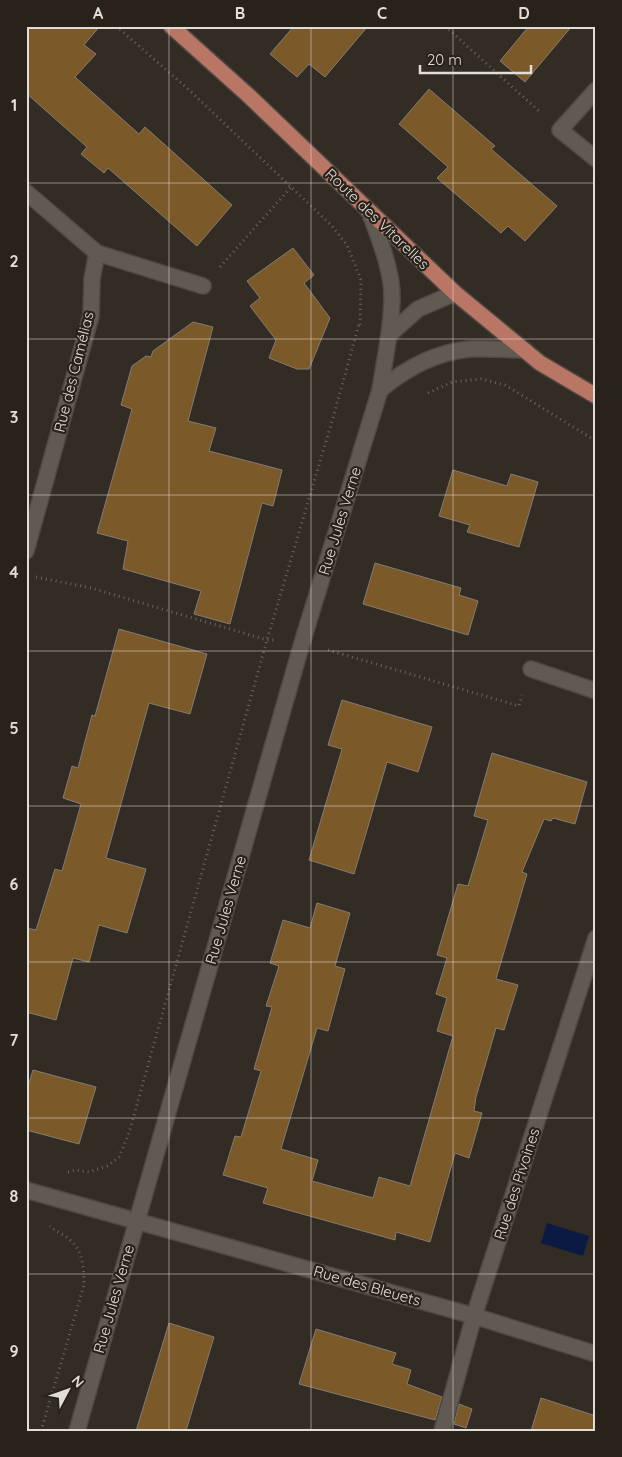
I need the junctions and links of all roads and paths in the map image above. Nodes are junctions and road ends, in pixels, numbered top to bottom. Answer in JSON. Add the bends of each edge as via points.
{"nodes":[{"id":1,"x":116,"y":26,"type":"edge"},
{"id":2,"x":171,"y":26,"type":"edge"},
{"id":3,"x":445,"y":26,"type":"edge"},
{"id":4,"x":596,"y":90,"type":"edge"},
{"id":5,"x":560,"y":130,"type":"junction"},
{"id":6,"x":594,"y":155,"type":"edge"},
{"id":7,"x":291,"y":188,"type":"junction"},
{"id":8,"x":26,"y":192,"type":"edge"},
{"id":9,"x":369,"y":211,"type":"junction"},
{"id":10,"x":97,"y":253,"type":"junction"},
{"id":11,"x":203,"y":286,"type":"joint"},
{"id":12,"x":455,"y":293,"type":"junction"},
{"id":13,"x":358,"y":324,"type":"junction"},
{"id":14,"x":389,"y":335,"type":"junction"},
{"id":15,"x":525,"y":350,"type":"junction"},
{"id":16,"x":385,"y":363,"type":"junction"},
{"id":17,"x":395,"y":378,"type":"junction"},
{"id":18,"x":380,"y":390,"type":"junction"},
{"id":19,"x":596,"y":396,"type":"edge"},
{"id":20,"x":596,"y":440,"type":"edge"},
{"id":21,"x":26,"y":551,"type":"edge"},
{"id":22,"x":531,"y":669,"type":"dead end"},
{"id":23,"x":596,"y":691,"type":"edge"},
{"id":24,"x":596,"y":938,"type":"edge"},
{"id":25,"x":26,"y":1190,"type":"edge"},
{"id":26,"x":48,"y":1197,"type":"junction"},
{"id":27,"x":136,"y":1222,"type":"junction"},
{"id":28,"x":474,"y":1316,"type":"junction"},
{"id":29,"x":596,"y":1354,"type":"edge"},
{"id":30,"x":42,"y":1431,"type":"edge"},
{"id":31,"x":76,"y":1431,"type":"edge"},
{"id":32,"x":442,"y":1431,"type":"edge"}],
"edges":[{"from":1,"to":7,"type":"path","via":[[187,88]]},
{"from":2,"to":9,"type":"main road","name":"Route des Vitarelles"},
{"from":3,"to":5,"type":"path"},
{"from":4,"to":5,"type":"street"},
{"from":5,"to":6,"type":"street"},
{"from":7,"to":11,"type":"path"},
{"from":7,"to":13,"type":"path","via":[[331,225],[347,245],[361,280]]},
{"from":8,"to":10,"type":"street"},
{"from":9,"to":12,"type":"main road","name":"Route des Vitarelles"},
{"from":9,"to":14,"type":"street","name":"Rue Jules Verne","via":[[391,278]]},
{"from":10,"to":11,"type":"street"},
{"from":10,"to":21,"type":"street","name":"Rue des Camélias","via":[[92,279],[91,316]]},
{"from":12,"to":14,"type":"street","via":[[418,309]]},
{"from":12,"to":15,"type":"main road","name":"Route des Vitarelles"},
{"from":13,"to":16,"type":"path"},
{"from":13,"to":26,"type":"path","via":[[129,1133],[119,1157],[107,1166],[89,1172],[76,1170],[64,1174]]},
{"from":14,"to":16,"type":"street","name":"Rue Jules Verne"},
{"from":15,"to":17,"type":"street","via":[[470,349],[414,366]]},
{"from":15,"to":19,"type":"main road","name":"Route des Vitarelles","via":[[540,363]]},
{"from":16,"to":18,"type":"street","name":"Rue Jules Verne"},
{"from":17,"to":18,"type":"street"},
{"from":17,"to":20,"type":"path","via":[[411,398],[452,382],[481,379],[506,385]]},
{"from":18,"to":27,"type":"street","name":"Rue Jules Verne","via":[[302,642]]},
{"from":22,"to":23,"type":"street"},
{"from":24,"to":28,"type":"street","name":"Rue des Pivoines"},
{"from":25,"to":26,"type":"street","name":"Rue des Bleuets"},
{"from":26,"to":27,"type":"street","name":"Rue des Bleuets"},
{"from":26,"to":30,"type":"path","via":[[41,1215],[54,1230],[71,1240],[79,1252],[84,1285]]},
{"from":27,"to":28,"type":"street","name":"Rue des Bleuets"},
{"from":27,"to":31,"type":"street","name":"Rue Jules Verne"},
{"from":28,"to":29,"type":"street","name":"Rue des Bleuets"},
{"from":28,"to":32,"type":"street","name":"Rue des Pivoines"}]}
